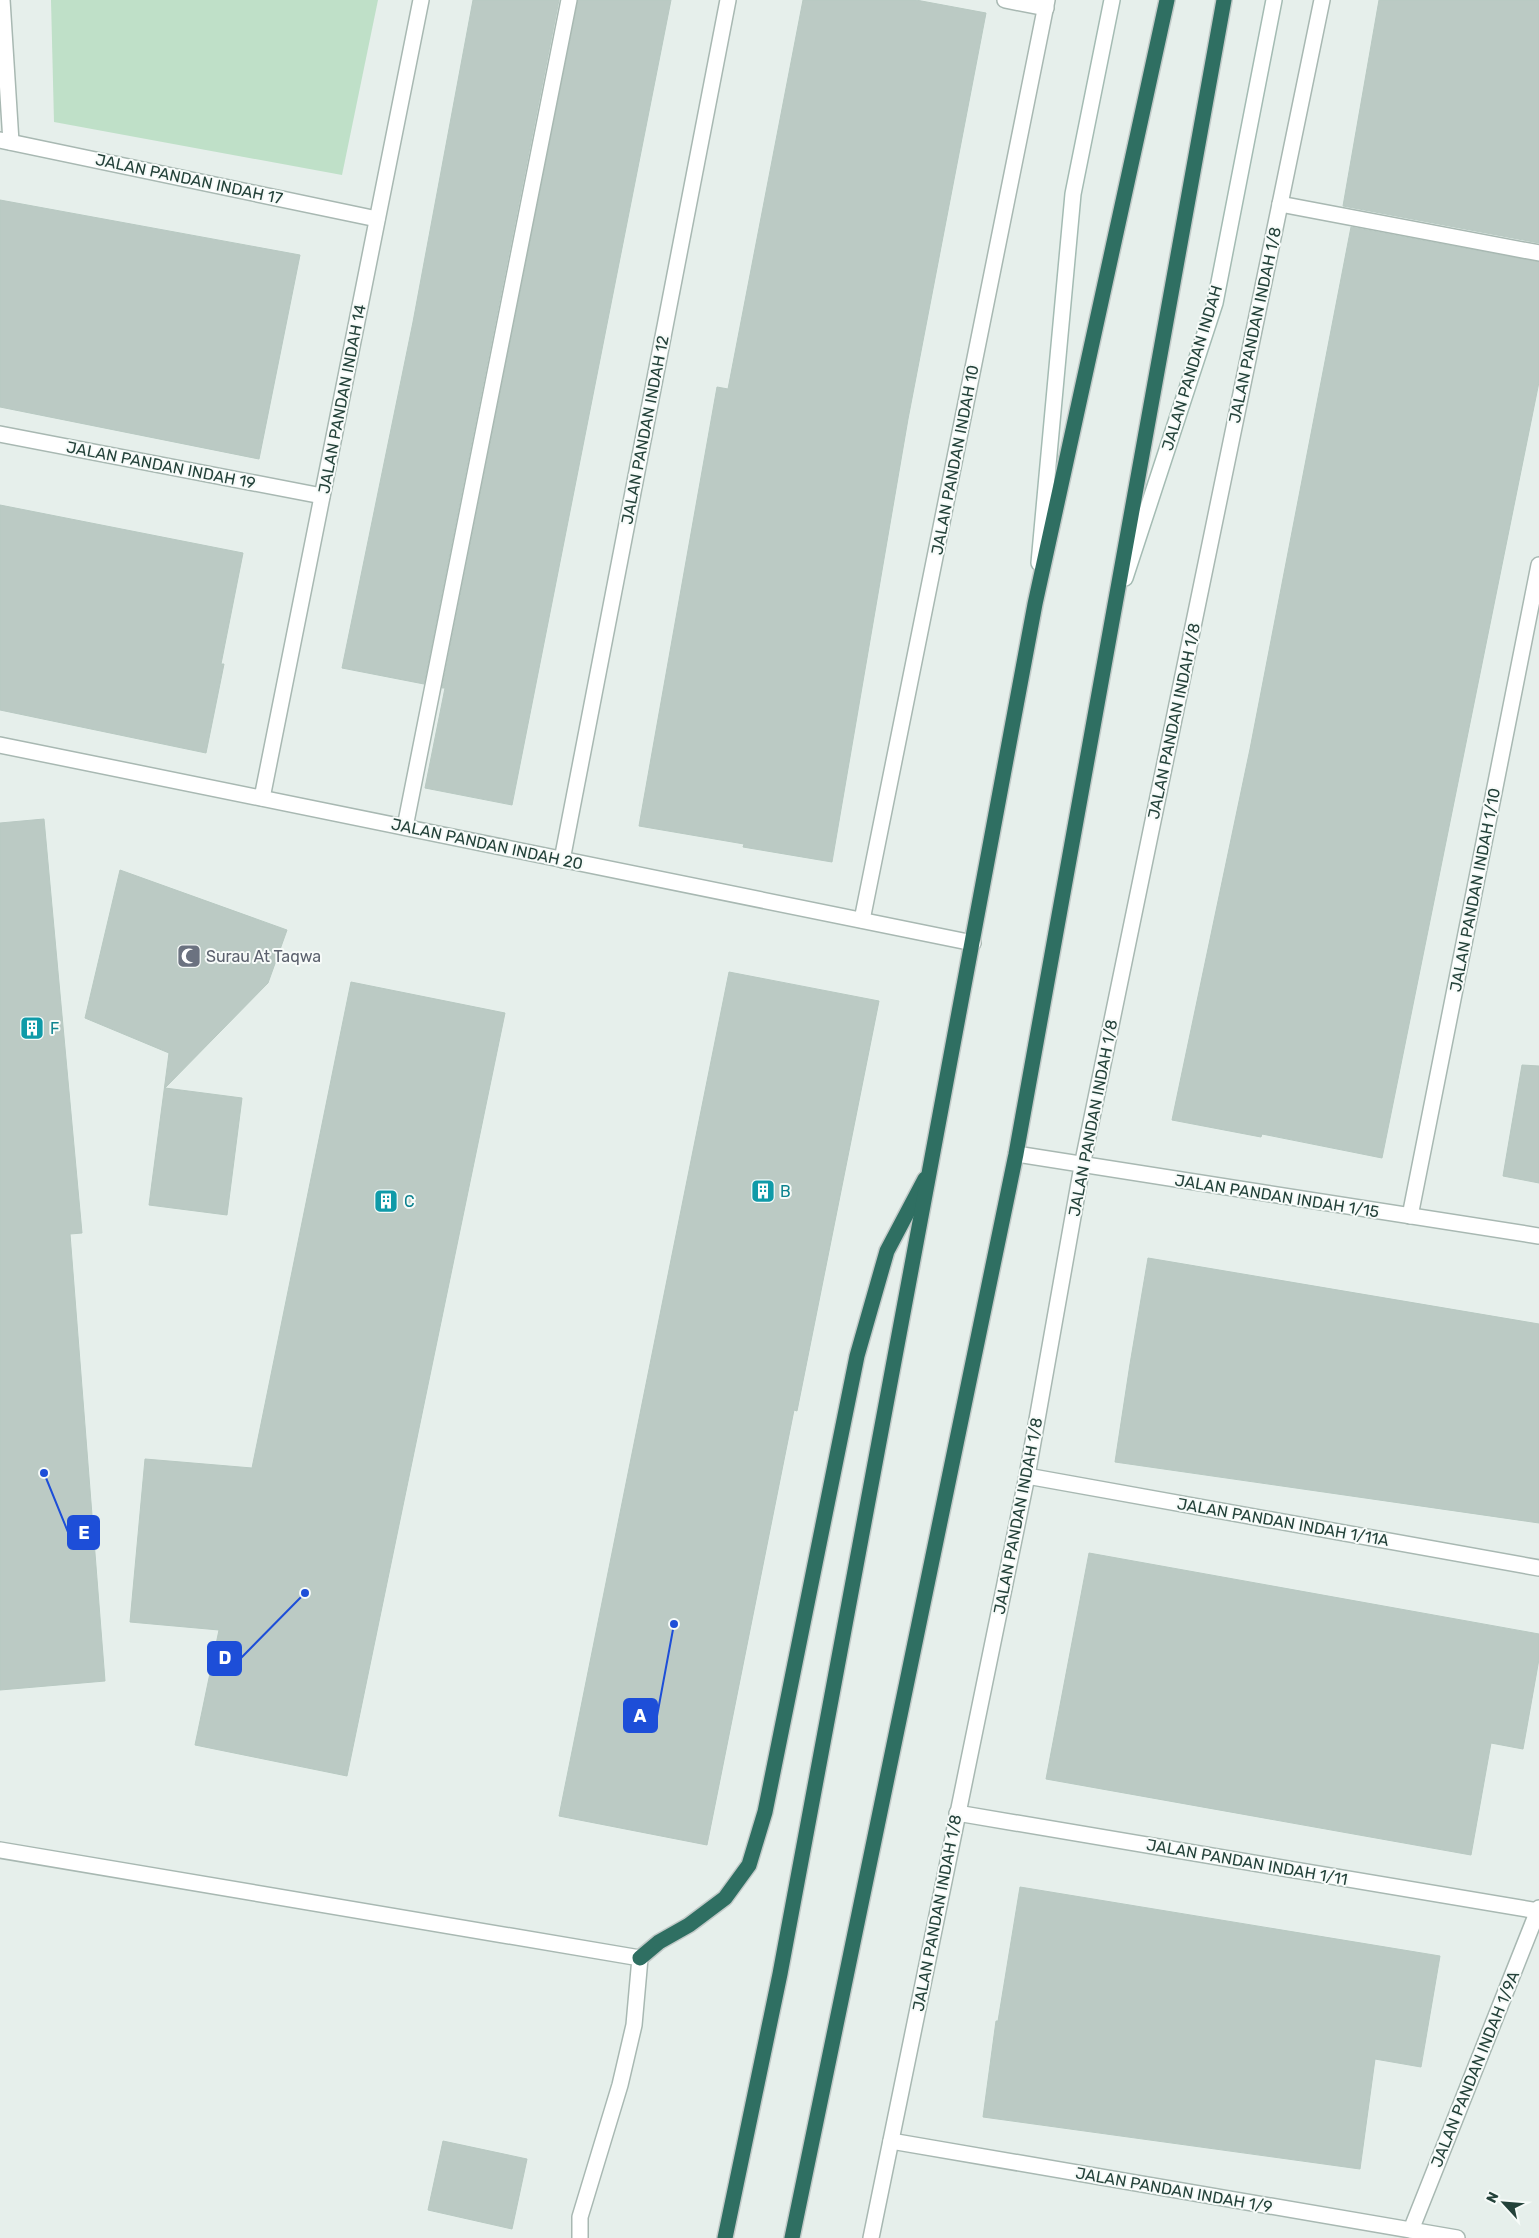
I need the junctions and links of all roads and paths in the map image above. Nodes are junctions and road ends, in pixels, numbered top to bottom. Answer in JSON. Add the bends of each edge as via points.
{"nodes":[{"id":1,"x":2,"y":0,"type":"edge"},
{"id":2,"x":421,"y":0,"type":"edge"},
{"id":3,"x":570,"y":0,"type":"edge"},
{"id":4,"x":728,"y":0,"type":"edge"},
{"id":5,"x":1005,"y":0,"type":"edge"},
{"id":6,"x":1112,"y":0,"type":"edge"},
{"id":7,"x":1167,"y":0,"type":"edge"},
{"id":8,"x":1224,"y":0,"type":"edge"},
{"id":9,"x":1274,"y":0,"type":"edge"},
{"id":10,"x":1322,"y":0,"type":"edge"},
{"id":11,"x":1047,"y":4,"type":"edge"},
{"id":12,"x":6,"y":141,"type":"edge"},
{"id":13,"x":1280,"y":204,"type":"junction"},
{"id":14,"x":377,"y":219,"type":"junction"},
{"id":15,"x":1539,"y":254,"type":"edge"},
{"id":16,"x":0,"y":434,"type":"edge"},
{"id":17,"x":322,"y":496,"type":"junction"},
{"id":18,"x":1539,"y":565,"type":"edge"},
{"id":19,"x":1035,"y":604,"type":"junction"},
{"id":20,"x":1113,"y":613,"type":"junction"},
{"id":21,"x":0,"y":746,"type":"edge"},
{"id":22,"x":262,"y":798,"type":"junction"},
{"id":23,"x":405,"y":827,"type":"junction"},
{"id":24,"x":562,"y":860,"type":"junction"},
{"id":25,"x":862,"y":920,"type":"junction"},
{"id":26,"x":973,"y":943,"type":"junction"},
{"id":27,"x":1016,"y":1154,"type":"junction"},
{"id":28,"x":932,"y":1164,"type":"junction"},
{"id":29,"x":1082,"y":1166,"type":"junction"},
{"id":30,"x":1410,"y":1216,"type":"junction"},
{"id":31,"x":1539,"y":1236,"type":"edge"},
{"id":32,"x":1027,"y":1476,"type":"junction"},
{"id":33,"x":1539,"y":1568,"type":"edge"},
{"id":34,"x":957,"y":1813,"type":"junction"},
{"id":35,"x":0,"y":1850,"type":"edge"},
{"id":36,"x":1538,"y":1910,"type":"edge"},
{"id":37,"x":640,"y":1958,"type":"junction"},
{"id":38,"x":892,"y":2141,"type":"junction"},
{"id":39,"x":1411,"y":2230,"type":"junction"},
{"id":40,"x":580,"y":2238,"type":"edge"},
{"id":41,"x":726,"y":2238,"type":"edge"},
{"id":42,"x":792,"y":2238,"type":"edge"},
{"id":43,"x":872,"y":2238,"type":"edge"},
{"id":44,"x":1457,"y":2238,"type":"edge"}],
"edges":[{"from":1,"to":12,"type":"street"},
{"from":2,"to":14,"type":"street","name":"JALAN PANDAN INDAH 14"},
{"from":3,"to":23,"type":"street"},
{"from":4,"to":24,"type":"street","name":"JALAN PANDAN INDAH 12"},
{"from":5,"to":11,"type":"street"},
{"from":6,"to":19,"type":"street","via":[[1074,194]]},
{"from":7,"to":19,"type":"highway"},
{"from":8,"to":20,"type":"highway"},
{"from":9,"to":20,"type":"street","name":"JALAN PANDAN INDAH","via":[[1215,303]]},
{"from":10,"to":13,"type":"street","name":"JALAN PANDAN INDAH 1/8"},
{"from":11,"to":25,"type":"street","name":"JALAN PANDAN INDAH 10"},
{"from":12,"to":14,"type":"street","name":"JALAN PANDAN INDAH 17"},
{"from":13,"to":15,"type":"street"},
{"from":13,"to":29,"type":"street","name":"JALAN PANDAN INDAH 1/8"},
{"from":14,"to":17,"type":"street","name":"JALAN PANDAN INDAH 14"},
{"from":16,"to":17,"type":"street","name":"JALAN PANDAN INDAH 19"},
{"from":17,"to":22,"type":"street","name":"JALAN PANDAN INDAH 14"},
{"from":18,"to":30,"type":"street","name":"JALAN PANDAN INDAH 1/10"},
{"from":19,"to":26,"type":"highway"},
{"from":20,"to":27,"type":"highway"},
{"from":21,"to":22,"type":"street","name":"JALAN PANDAN INDAH 20"},
{"from":22,"to":23,"type":"street","name":"JALAN PANDAN INDAH 20"},
{"from":23,"to":24,"type":"street","name":"JALAN PANDAN INDAH 20"},
{"from":24,"to":25,"type":"street","name":"JALAN PANDAN INDAH 20"},
{"from":25,"to":26,"type":"street","name":"JALAN PANDAN INDAH 20"},
{"from":26,"to":28,"type":"highway"},
{"from":27,"to":29,"type":"street","name":"JALAN PANDAN INDAH 1/15"},
{"from":27,"to":42,"type":"highway"},
{"from":28,"to":37,"type":"highway","via":[[887,1251],[857,1356],[765,1812],[749,1865],[725,1898]]},
{"from":28,"to":41,"type":"highway","via":[[780,1974]]},
{"from":29,"to":30,"type":"street","name":"JALAN PANDAN INDAH 1/15"},
{"from":29,"to":32,"type":"street","name":"JALAN PANDAN INDAH 1/8"},
{"from":30,"to":31,"type":"street","name":"JALAN PANDAN INDAH 1/15"},
{"from":32,"to":33,"type":"street","name":"JALAN PANDAN INDAH 1/11A"},
{"from":32,"to":34,"type":"street","name":"JALAN PANDAN INDAH 1/8"},
{"from":34,"to":36,"type":"street","name":"JALAN PANDAN INDAH 1/11"},
{"from":34,"to":38,"type":"street","name":"JALAN PANDAN INDAH 1/8"},
{"from":35,"to":37,"type":"street"},
{"from":36,"to":39,"type":"street","name":"JALAN PANDAN INDAH 1/9A"},
{"from":37,"to":40,"type":"street","via":[[634,2025],[620,2085],[580,2217]]},
{"from":38,"to":39,"type":"street","name":"JALAN PANDAN INDAH 1/9"},
{"from":38,"to":43,"type":"street","name":"JALAN PANDAN INDAH 1/8"},
{"from":39,"to":44,"type":"street","name":"JALAN PANDAN INDAH 1/9"}]}
